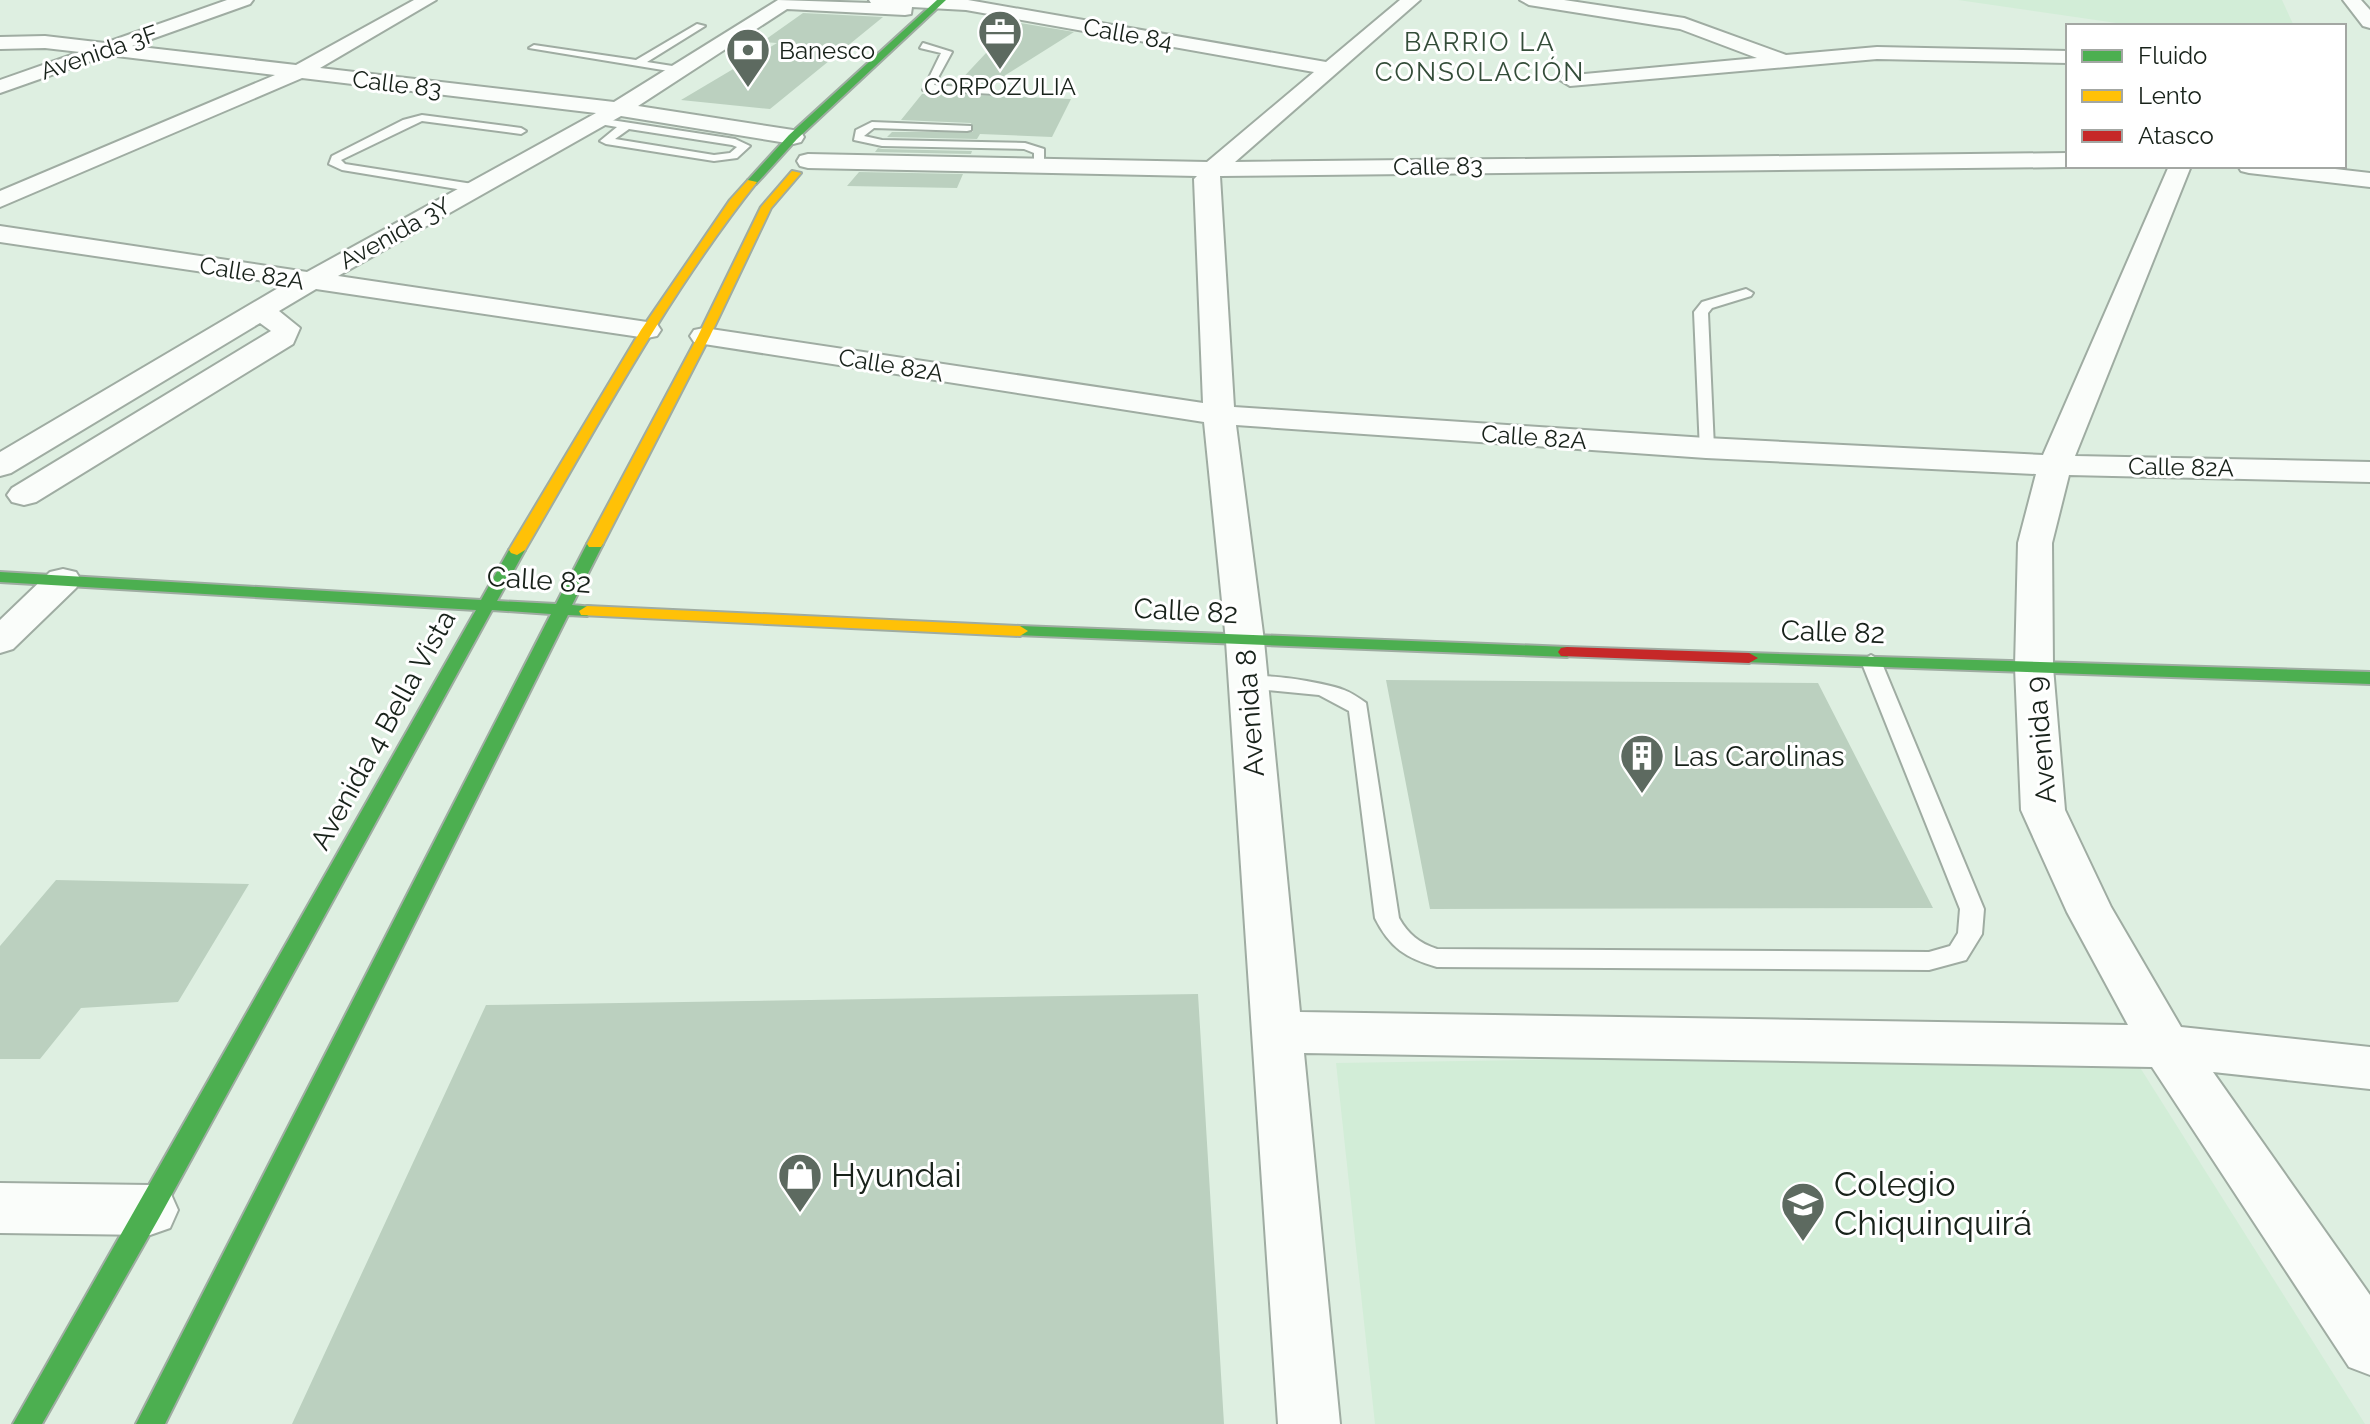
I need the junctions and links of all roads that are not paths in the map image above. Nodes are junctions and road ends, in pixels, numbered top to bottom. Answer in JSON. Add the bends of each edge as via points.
{"nodes":[{"id":1,"x":244,"y":0,"type":"edge"},
{"id":2,"x":427,"y":0,"type":"edge"},
{"id":3,"x":878,"y":0,"type":"edge"},
{"id":4,"x":1411,"y":0,"type":"edge"},
{"id":5,"x":1529,"y":0,"type":"edge"},
{"id":6,"x":2352,"y":0,"type":"edge"},
{"id":7,"x":788,"y":2,"type":"edge"},
{"id":8,"x":1586,"y":4,"type":"edge"},
{"id":9,"x":936,"y":5,"type":"edge"},
{"id":10,"x":2370,"y":22,"type":"edge"},
{"id":11,"x":700,"y":26,"type":"dead end"},
{"id":12,"x":944,"y":26,"type":"edge"},
{"id":13,"x":0,"y":43,"type":"edge"},
{"id":14,"x":534,"y":48,"type":"dead end"},
{"id":15,"x":104,"y":51,"type":"junction"},
{"id":16,"x":2066,"y":57,"type":"edge"},
{"id":17,"x":1787,"y":62,"type":"junction"},
{"id":18,"x":637,"y":64,"type":"junction"},
{"id":19,"x":1329,"y":69,"type":"junction"},
{"id":20,"x":681,"y":70,"type":"junction"},
{"id":21,"x":299,"y":72,"type":"junction"},
{"id":22,"x":1570,"y":80,"type":"dead end"},
{"id":23,"x":0,"y":87,"type":"edge"},
{"id":24,"x":990,"y":92,"type":"dead end"},
{"id":25,"x":861,"y":109,"type":"dead end"},
{"id":26,"x":614,"y":118,"type":"junction"},
{"id":27,"x":967,"y":128,"type":"dead end"},
{"id":28,"x":521,"y":131,"type":"dead end"},
{"id":29,"x":793,"y":137,"type":"junction"},
{"id":30,"x":2066,"y":160,"type":"edge"},
{"id":31,"x":808,"y":161,"type":"junction"},
{"id":32,"x":1038,"y":166,"type":"junction"},
{"id":33,"x":2179,"y":168,"type":"edge"},
{"id":34,"x":2266,"y":168,"type":"edge"},
{"id":35,"x":1213,"y":169,"type":"junction"},
{"id":36,"x":2370,"y":180,"type":"edge"},
{"id":37,"x":475,"y":188,"type":"junction"},
{"id":38,"x":0,"y":200,"type":"edge"},
{"id":39,"x":0,"y":234,"type":"edge"},
{"id":40,"x":310,"y":281,"type":"junction"},
{"id":41,"x":1746,"y":293,"type":"dead end"},
{"id":42,"x":261,"y":311,"type":"junction"},
{"id":43,"x":647,"y":330,"type":"junction"},
{"id":44,"x":704,"y":336,"type":"junction"},
{"id":45,"x":1219,"y":415,"type":"junction"},
{"id":46,"x":1706,"y":448,"type":"junction"},
{"id":47,"x":2055,"y":465,"type":"junction"},
{"id":48,"x":0,"y":466,"type":"edge"},
{"id":49,"x":2370,"y":472,"type":"edge"},
{"id":50,"x":24,"y":495,"type":"dead end"},
{"id":51,"x":0,"y":577,"type":"edge"},
{"id":52,"x":63,"y":580,"type":"junction"},
{"id":53,"x":485,"y":604,"type":"junction"},
{"id":54,"x":561,"y":610,"type":"junction"},
{"id":55,"x":0,"y":641,"type":"edge"},
{"id":56,"x":1245,"y":641,"type":"junction"},
{"id":57,"x":1871,"y":661,"type":"junction"},
{"id":58,"x":2034,"y":667,"type":"junction"},
{"id":59,"x":2370,"y":678,"type":"edge"},
{"id":60,"x":1247,"y":682,"type":"junction"},
{"id":61,"x":1275,"y":1032,"type":"junction"},
{"id":62,"x":2166,"y":1046,"type":"junction"},
{"id":63,"x":2370,"y":1068,"type":"edge"},
{"id":64,"x":0,"y":1208,"type":"edge"},
{"id":65,"x":150,"y":1210,"type":"junction"},
{"id":66,"x":2370,"y":1346,"type":"edge"},
{"id":67,"x":27,"y":1424,"type":"edge"},
{"id":68,"x":150,"y":1424,"type":"edge"},
{"id":69,"x":1309,"y":1424,"type":"edge"}],
"edges":[{"from":1,"to":15,"type":"street","name":"Avenida 3F"},
{"from":2,"to":21,"type":"street"},
{"from":3,"to":9,"type":"street","name":"Calle 84"},
{"from":4,"to":19,"type":"street"},
{"from":5,"to":8,"type":"street"},
{"from":6,"to":10,"type":"street"},
{"from":7,"to":9,"type":"street","name":"Calle 84"},
{"from":7,"to":20,"type":"street","name":"Avenida 3Y"},
{"from":8,"to":17,"type":"street","via":[[1699,27]]},
{"from":9,"to":12,"type":"street","name":"Calle 84"},
{"from":9,"to":29,"type":"street","name":"Avenida 4 Bella Vista"},
{"from":11,"to":18,"type":"lane"},
{"from":12,"to":19,"type":"street","name":"Calle 84"},
{"from":12,"to":24,"type":"lane","via":[[947,52],[927,88]]},
{"from":13,"to":15,"type":"street","name":"Calle 83","via":[[45,42]]},
{"from":14,"to":18,"type":"lane"},
{"from":15,"to":21,"type":"street","name":"Calle 83"},
{"from":15,"to":23,"type":"street","name":"Avenida 3F"},
{"from":16,"to":17,"type":"street","via":[[1877,53]]},
{"from":17,"to":22,"type":"street"},
{"from":18,"to":20,"type":"lane"},
{"from":19,"to":35,"type":"street"},
{"from":20,"to":26,"type":"street","name":"Avenida 3Y"},
{"from":21,"to":26,"type":"street","name":"Calle 83"},
{"from":21,"to":38,"type":"street"},
{"from":25,"to":31,"type":"street"},
{"from":26,"to":26,"type":"lane","via":[[735,142],[744,146],[733,156],[714,158],[606,141]]},
{"from":26,"to":29,"type":"street","name":"Calle 83"},
{"from":26,"to":37,"type":"street","name":"Avenida 3Y"},
{"from":27,"to":32,"type":"lane","via":[[872,125],[858,138],[1025,146],[1040,151]]},
{"from":28,"to":37,"type":"lane","via":[[422,118],[336,158],[335,164],[342,167]]},
{"from":29,"to":43,"type":"street","name":"Avenida 4 Bella Vista","via":[[734,202]]},
{"from":30,"to":35,"type":"street","name":"Calle 83"},
{"from":31,"to":32,"type":"street","name":"Calle 83"},
{"from":31,"to":44,"type":"street","via":[[766,207]]},
{"from":32,"to":35,"type":"street","name":"Calle 83"},
{"from":33,"to":47,"type":"street","name":"Avenida 9"},
{"from":34,"to":36,"type":"street"},
{"from":35,"to":45,"type":"street","name":"Avenida 8","via":[[1206,179]]},
{"from":37,"to":40,"type":"street","name":"Avenida 3Y"},
{"from":39,"to":40,"type":"street","name":"Calle 82A"},
{"from":40,"to":42,"type":"street","name":"Avenida 3Y"},
{"from":40,"to":43,"type":"street","name":"Calle 82A"},
{"from":41,"to":46,"type":"lane","via":[[1707,305],[1701,312]]},
{"from":42,"to":48,"type":"street","name":"Avenida 3Y"},
{"from":42,"to":50,"type":"street","via":[[286,328],[283,338]]},
{"from":43,"to":53,"type":"street","name":"Avenida 4 Bella Vista"},
{"from":44,"to":45,"type":"street","name":"Calle 82A"},
{"from":44,"to":54,"type":"street"},
{"from":45,"to":46,"type":"street","name":"Calle 82A"},
{"from":45,"to":56,"type":"street","name":"Avenida 8"},
{"from":46,"to":47,"type":"street","name":"Calle 82A"},
{"from":47,"to":49,"type":"street","name":"Calle 82A"},
{"from":47,"to":58,"type":"street","name":"Avenida 9","via":[[2035,543]]},
{"from":51,"to":52,"type":"street","name":"Calle 82"},
{"from":52,"to":53,"type":"street","name":"Calle 82"},
{"from":52,"to":55,"type":"street"},
{"from":53,"to":54,"type":"street","name":"Calle 82"},
{"from":53,"to":65,"type":"street","name":"Avenida 4 Bella Vista"},
{"from":54,"to":56,"type":"street","name":"Calle 82"},
{"from":54,"to":68,"type":"street"},
{"from":56,"to":57,"type":"street","name":"Calle 82"},
{"from":56,"to":60,"type":"street","name":"Avenida 8"},
{"from":57,"to":58,"type":"street","name":"Calle 82"},
{"from":57,"to":60,"type":"lane","via":[[1972,909],[1970,934],[1958,953],[1929,961],[1437,958],[1415,952],[1396,938],[1387,918],[1359,708],[1346,696],[1322,689]]},
{"from":58,"to":59,"type":"street","name":"Calle 82"},
{"from":58,"to":62,"type":"street","name":"Avenida 9","via":[[2043,810],[2090,912]]},
{"from":60,"to":61,"type":"street","name":"Avenida 8"},
{"from":61,"to":62,"type":"street"},
{"from":61,"to":69,"type":"street","name":"Avenida 8"},
{"from":62,"to":63,"type":"street"},
{"from":62,"to":66,"type":"street","name":"Avenida 9"},
{"from":64,"to":65,"type":"street"},
{"from":65,"to":67,"type":"street","name":"Avenida 4 Bella Vista"}]}
